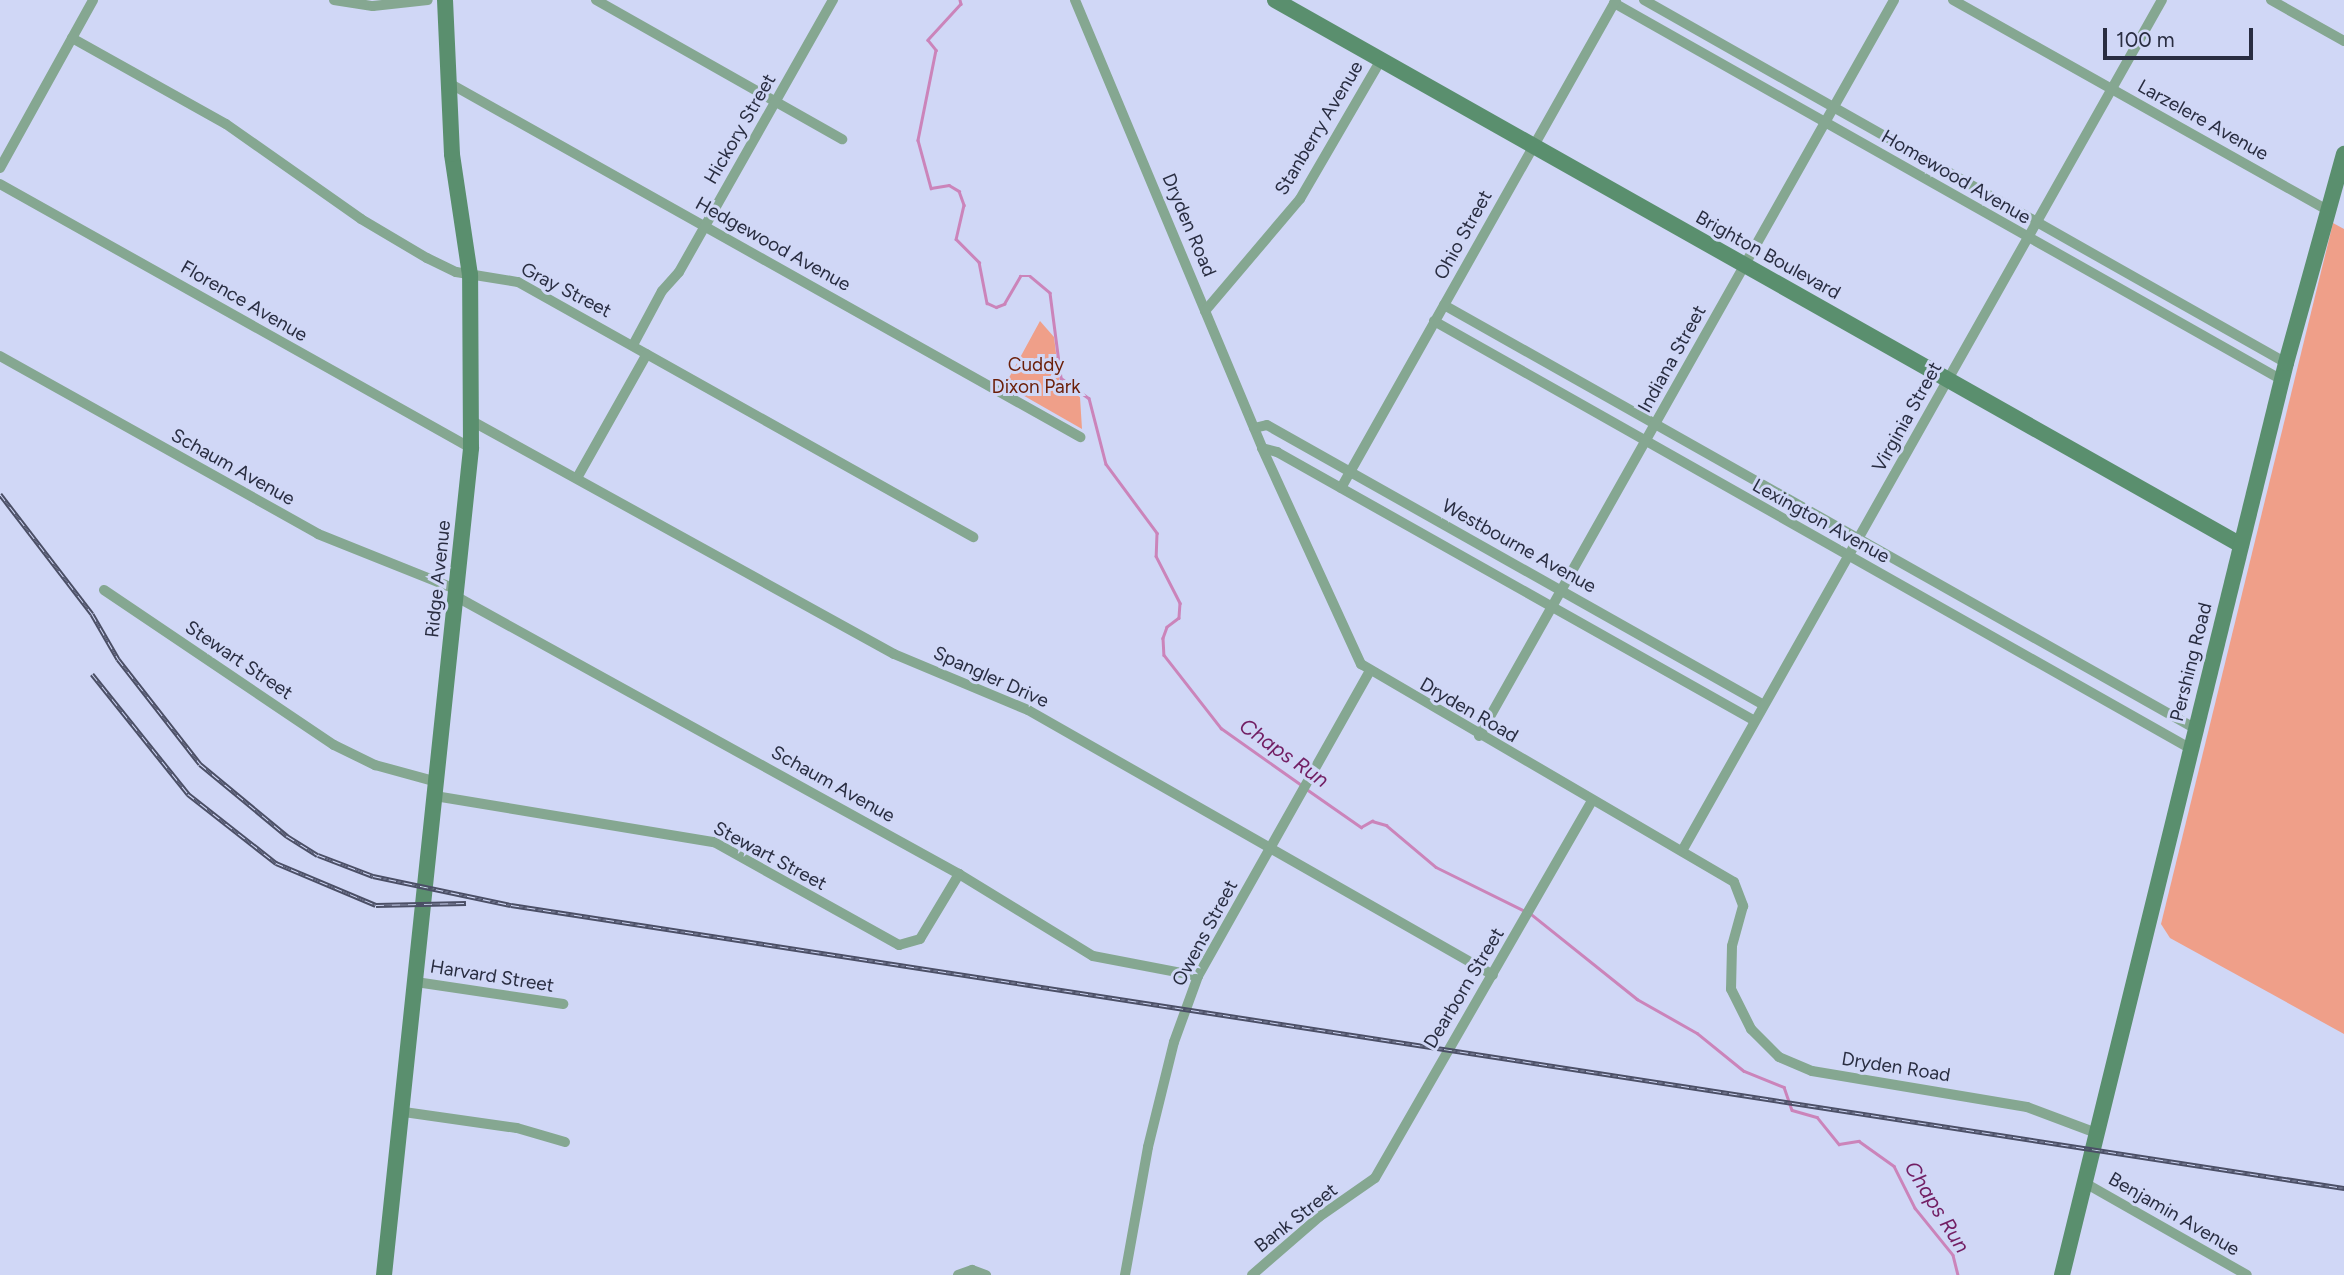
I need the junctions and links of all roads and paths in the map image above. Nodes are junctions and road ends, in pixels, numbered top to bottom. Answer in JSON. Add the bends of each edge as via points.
{"nodes":[{"id":1,"x":93,"y":0,"type":"edge"},
{"id":2,"x":334,"y":0,"type":"edge"},
{"id":3,"x":428,"y":0,"type":"edge"},
{"id":4,"x":445,"y":0,"type":"edge"},
{"id":5,"x":596,"y":0,"type":"edge"},
{"id":6,"x":832,"y":0,"type":"edge"},
{"id":7,"x":1074,"y":0,"type":"edge"},
{"id":8,"x":1275,"y":0,"type":"edge"},
{"id":9,"x":1644,"y":0,"type":"edge"},
{"id":10,"x":1894,"y":0,"type":"edge"},
{"id":11,"x":1954,"y":0,"type":"edge"},
{"id":12,"x":2162,"y":0,"type":"edge"},
{"id":13,"x":2271,"y":0,"type":"edge"},
{"id":14,"x":1615,"y":2,"type":"edge"},
{"id":15,"x":72,"y":38,"type":"junction"},
{"id":16,"x":2344,"y":41,"type":"edge"},
{"id":17,"x":1381,"y":60,"type":"junction"},
{"id":18,"x":449,"y":83,"type":"junction"},
{"id":19,"x":2112,"y":89,"type":"junction"},
{"id":20,"x":776,"y":101,"type":"junction"},
{"id":21,"x":1834,"y":107,"type":"junction"},
{"id":22,"x":1825,"y":123,"type":"junction"},
{"id":23,"x":842,"y":139,"type":"dead end"},
{"id":24,"x":1533,"y":146,"type":"junction"},
{"id":25,"x":2344,"y":154,"type":"edge"},
{"id":26,"x":0,"y":168,"type":"edge"},
{"id":27,"x":0,"y":184,"type":"edge"},
{"id":28,"x":2326,"y":209,"type":"junction"},
{"id":29,"x":2036,"y":221,"type":"junction"},
{"id":30,"x":705,"y":226,"type":"junction"},
{"id":31,"x":2027,"y":238,"type":"junction"},
{"id":32,"x":1745,"y":266,"type":"junction"},
{"id":33,"x":470,"y":275,"type":"junction"},
{"id":34,"x":1444,"y":305,"type":"junction"},
{"id":35,"x":1205,"y":311,"type":"junction"},
{"id":36,"x":1434,"y":321,"type":"junction"},
{"id":37,"x":633,"y":345,"type":"junction"},
{"id":38,"x":647,"y":354,"type":"junction"},
{"id":39,"x":0,"y":356,"type":"edge"},
{"id":40,"x":2286,"y":363,"type":"junction"},
{"id":41,"x":1948,"y":380,"type":"junction"},
{"id":42,"x":2282,"y":380,"type":"junction"},
{"id":43,"x":470,"y":420,"type":"junction"},
{"id":44,"x":1655,"y":424,"type":"junction"},
{"id":45,"x":1254,"y":428,"type":"junction"},
{"id":46,"x":1080,"y":437,"type":"dead end"},
{"id":47,"x":1645,"y":442,"type":"junction"},
{"id":48,"x":471,"y":447,"type":"junction"},
{"id":49,"x":1262,"y":448,"type":"junction"},
{"id":50,"x":1351,"y":471,"type":"junction"},
{"id":51,"x":577,"y":478,"type":"junction"},
{"id":52,"x":1341,"y":488,"type":"junction"},
{"id":53,"x":973,"y":537,"type":"dead end"},
{"id":54,"x":1859,"y":538,"type":"junction"},
{"id":55,"x":2241,"y":545,"type":"junction"},
{"id":56,"x":1849,"y":556,"type":"junction"},
{"id":57,"x":104,"y":590,"type":"dead end"},
{"id":58,"x":1562,"y":590,"type":"junction"},
{"id":59,"x":458,"y":594,"type":"junction"},
{"id":60,"x":1552,"y":607,"type":"junction"},
{"id":61,"x":1369,"y":673,"type":"junction"},
{"id":62,"x":1764,"y":705,"type":"junction"},
{"id":63,"x":1755,"y":721,"type":"junction"},
{"id":64,"x":2196,"y":729,"type":"junction"},
{"id":65,"x":1479,"y":736,"type":"junction"},
{"id":66,"x":2191,"y":749,"type":"junction"},
{"id":67,"x":436,"y":789,"type":"junction"},
{"id":68,"x":1592,"y":801,"type":"junction"},
{"id":69,"x":1270,"y":849,"type":"junction"},
{"id":70,"x":1682,"y":851,"type":"junction"},
{"id":71,"x":959,"y":874,"type":"junction"},
{"id":72,"x":1493,"y":975,"type":"junction"},
{"id":73,"x":1198,"y":976,"type":"junction"},
{"id":74,"x":416,"y":982,"type":"junction"},
{"id":75,"x":563,"y":1004,"type":"dead end"},
{"id":76,"x":404,"y":1112,"type":"junction"},
{"id":77,"x":2096,"y":1133,"type":"junction"},
{"id":78,"x":565,"y":1143,"type":"dead end"},
{"id":79,"x":2085,"y":1183,"type":"junction"},
{"id":80,"x":1362,"y":1189,"type":"joint"},
{"id":81,"x":982,"y":1273,"type":"edge"},
{"id":82,"x":384,"y":1275,"type":"edge"},
{"id":83,"x":958,"y":1275,"type":"edge"},
{"id":84,"x":1125,"y":1275,"type":"edge"},
{"id":85,"x":1252,"y":1275,"type":"edge"},
{"id":86,"x":2062,"y":1275,"type":"edge"},
{"id":87,"x":2247,"y":1275,"type":"edge"}],
"edges":[{"from":1,"to":15,"type":"street"},
{"from":2,"to":3,"type":"street","via":[[373,6]]},
{"from":4,"to":18,"type":"street","name":"Ridge Avenue"},
{"from":5,"to":20,"type":"street"},
{"from":6,"to":20,"type":"street","name":"Hickory Street"},
{"from":7,"to":35,"type":"street","name":"Dryden Road"},
{"from":8,"to":17,"type":"street","name":"Brighton Boulevard"},
{"from":9,"to":21,"type":"street","name":"Homewood Avenue"},
{"from":10,"to":21,"type":"street","name":"Indiana Street"},
{"from":11,"to":19,"type":"street","name":"Larzelere Avenue"},
{"from":12,"to":19,"type":"street","name":"Virginia Street"},
{"from":13,"to":16,"type":"street"},
{"from":14,"to":22,"type":"street","name":"Homewood Avenue"},
{"from":14,"to":24,"type":"street","name":"Ohio Street"},
{"from":15,"to":26,"type":"street"},
{"from":15,"to":33,"type":"street","name":"Gray Street","via":[[226,124],[361,219],[427,258]]},
{"from":17,"to":24,"type":"street","name":"Brighton Boulevard"},
{"from":17,"to":35,"type":"street","name":"Stanberry Avenue","via":[[1300,199]]},
{"from":18,"to":30,"type":"street","name":"Hedgewood Avenue"},
{"from":18,"to":33,"type":"street","name":"Ridge Avenue","via":[[454,175]]},
{"from":19,"to":28,"type":"street","name":"Larzelere Avenue"},
{"from":19,"to":29,"type":"street","name":"Virginia Street"},
{"from":20,"to":23,"type":"street"},
{"from":20,"to":30,"type":"street","name":"Hickory Street"},
{"from":21,"to":22,"type":"street","name":"Indiana Street"},
{"from":21,"to":29,"type":"street","name":"Homewood Avenue"},
{"from":22,"to":31,"type":"street","name":"Homewood Avenue"},
{"from":22,"to":32,"type":"street","name":"Indiana Street"},
{"from":24,"to":32,"type":"street","name":"Brighton Boulevard"},
{"from":24,"to":34,"type":"street","name":"Ohio Street"},
{"from":25,"to":28,"type":"street","name":"Pershing Road"},
{"from":27,"to":48,"type":"street","name":"Florence Avenue"},
{"from":28,"to":40,"type":"street","name":"Pershing Road"},
{"from":29,"to":31,"type":"street","name":"Virginia Street"},
{"from":29,"to":40,"type":"street","name":"Homewood Avenue"},
{"from":30,"to":37,"type":"street","name":"Hickory Street"},
{"from":30,"to":46,"type":"street","name":"Hedgewood Avenue"},
{"from":31,"to":41,"type":"street","name":"Virginia Street"},
{"from":31,"to":42,"type":"street","name":"Homewood Avenue"},
{"from":32,"to":41,"type":"street","name":"Brighton Boulevard"},
{"from":32,"to":44,"type":"street","name":"Indiana Street"},
{"from":33,"to":37,"type":"street","name":"Gray Street","via":[[519,282]]},
{"from":33,"to":43,"type":"street","name":"Ridge Avenue"},
{"from":34,"to":36,"type":"street","name":"Ohio Street"},
{"from":34,"to":44,"type":"street","name":"Lexington Avenue"},
{"from":35,"to":45,"type":"street","name":"Dryden Road"},
{"from":36,"to":47,"type":"street","name":"Lexington Avenue"},
{"from":36,"to":50,"type":"street","name":"Ohio Street"},
{"from":37,"to":38,"type":"street","name":"Gray Street"},
{"from":38,"to":51,"type":"street"},
{"from":38,"to":53,"type":"street","name":"Gray Street"},
{"from":39,"to":59,"type":"street","name":"Schaum Avenue","via":[[318,534]]},
{"from":40,"to":42,"type":"street","name":"Pershing Road"},
{"from":41,"to":54,"type":"street","name":"Virginia Street"},
{"from":41,"to":55,"type":"street","name":"Brighton Boulevard"},
{"from":42,"to":55,"type":"street","name":"Pershing Road"},
{"from":43,"to":48,"type":"street","name":"Ridge Avenue"},
{"from":43,"to":51,"type":"street","name":"Spangler Drive"},
{"from":44,"to":47,"type":"street","name":"Indiana Street"},
{"from":44,"to":54,"type":"street","name":"Lexington Avenue"},
{"from":45,"to":49,"type":"street","name":"Dryden Road"},
{"from":45,"to":50,"type":"street","name":"Westbourne Avenue","via":[[1267,425]]},
{"from":47,"to":56,"type":"street","name":"Lexington Avenue"},
{"from":47,"to":58,"type":"street","name":"Indiana Street"},
{"from":48,"to":59,"type":"street","name":"Ridge Avenue"},
{"from":49,"to":52,"type":"street","name":"Westbourne Avenue"},
{"from":49,"to":61,"type":"street","name":"Dryden Road","via":[[1351,650]]},
{"from":50,"to":52,"type":"street","name":"Ohio Street"},
{"from":50,"to":58,"type":"street","name":"Westbourne Avenue"},
{"from":51,"to":69,"type":"street","name":"Spangler Drive","via":[[894,654],[1028,709]]},
{"from":52,"to":60,"type":"street","name":"Westbourne Avenue"},
{"from":54,"to":56,"type":"street","name":"Virginia Street"},
{"from":54,"to":64,"type":"street","name":"Lexington Avenue"},
{"from":55,"to":64,"type":"street","name":"Pershing Road"},
{"from":56,"to":62,"type":"street","name":"Virginia Street"},
{"from":56,"to":66,"type":"street","name":"Lexington Avenue"},
{"from":57,"to":67,"type":"street","name":"Stewart Street","via":[[334,745]]},
{"from":58,"to":60,"type":"street","name":"Indiana Street"},
{"from":58,"to":62,"type":"street","name":"Westbourne Avenue"},
{"from":59,"to":67,"type":"street","name":"Ridge Avenue"},
{"from":59,"to":71,"type":"street","name":"Schaum Avenue"},
{"from":60,"to":63,"type":"street","name":"Westbourne Avenue"},
{"from":60,"to":65,"type":"street","name":"Indiana Street"},
{"from":61,"to":65,"type":"street","name":"Dryden Road"},
{"from":61,"to":69,"type":"street","name":"Owens Street"},
{"from":62,"to":63,"type":"street","name":"Virginia Street"},
{"from":63,"to":70,"type":"street","name":"Virginia Street"},
{"from":64,"to":66,"type":"street","name":"Pershing Road"},
{"from":65,"to":68,"type":"street","name":"Dryden Road"},
{"from":66,"to":77,"type":"street","name":"Pershing Road"},
{"from":67,"to":71,"type":"street","name":"Stewart Street","via":[[714,842],[899,945],[920,939]]},
{"from":67,"to":74,"type":"street","name":"Ridge Avenue"},
{"from":68,"to":70,"type":"street","name":"Dryden Road"},
{"from":68,"to":72,"type":"street","name":"Dearborn Street"},
{"from":69,"to":72,"type":"street","name":"Spangler Drive"},
{"from":69,"to":73,"type":"street","name":"Owens Street"},
{"from":70,"to":77,"type":"street","name":"Dryden Road","via":[[1734,882],[1742,895],[1730,962],[1731,989],[1751,1029],[1779,1057],[1812,1071],[2027,1107]]},
{"from":71,"to":73,"type":"street","name":"Schaum Avenue","via":[[1093,956]]},
{"from":72,"to":80,"type":"street","name":"Dearborn Street","via":[[1375,1178]]},
{"from":73,"to":84,"type":"street","name":"Owens Street","via":[[1174,1042],[1148,1146]]},
{"from":74,"to":75,"type":"street","name":"Harvard Street"},
{"from":74,"to":76,"type":"street","name":"Ridge Avenue"},
{"from":76,"to":78,"type":"street","via":[[517,1128]]},
{"from":76,"to":82,"type":"street","name":"Ridge Avenue"},
{"from":77,"to":79,"type":"street","name":"Pershing Road"},
{"from":79,"to":86,"type":"street","name":"Pershing Road"},
{"from":79,"to":87,"type":"street","name":"Benjamin Avenue"},
{"from":80,"to":85,"type":"street","name":"Bank Street","via":[[1319,1217]]},
{"from":81,"to":83,"type":"street"}]}
